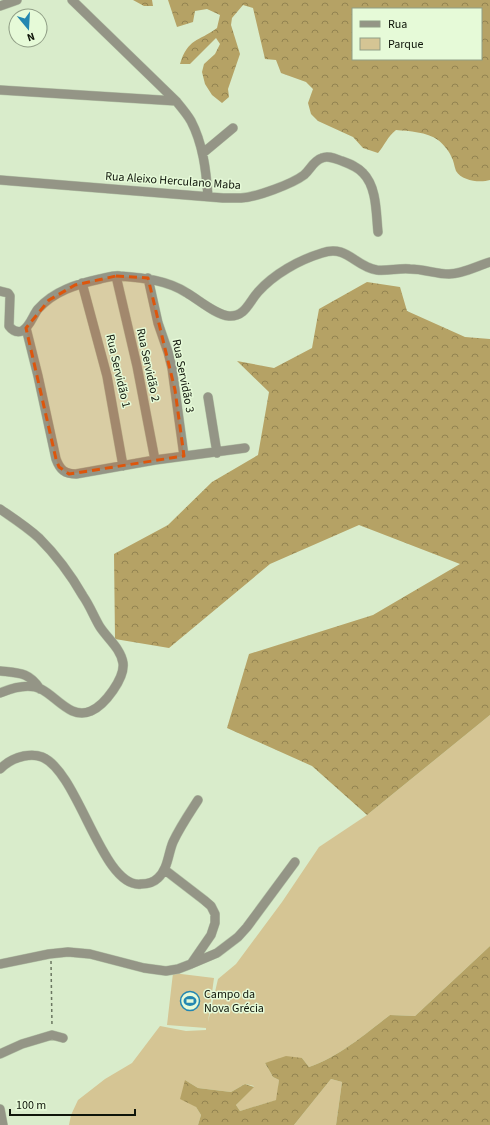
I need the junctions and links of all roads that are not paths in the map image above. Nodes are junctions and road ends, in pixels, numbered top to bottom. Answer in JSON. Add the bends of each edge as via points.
{"nodes":[{"id":1,"x":17,"y":0,"type":"edge"},
{"id":2,"x":72,"y":0,"type":"edge"},
{"id":3,"x":0,"y":6,"type":"edge"},
{"id":4,"x":0,"y":90,"type":"edge"},
{"id":5,"x":176,"y":101,"type":"junction"},
{"id":6,"x":233,"y":128,"type":"dead end"},
{"id":7,"x":203,"y":153,"type":"junction"},
{"id":8,"x":0,"y":180,"type":"edge"},
{"id":9,"x":208,"y":196,"type":"junction"},
{"id":10,"x":378,"y":232,"type":"dead end"},
{"id":11,"x":490,"y":262,"type":"edge"},
{"id":12,"x":116,"y":276,"type":"junction"},
{"id":13,"x":148,"y":278,"type":"junction"},
{"id":14,"x":82,"y":283,"type":"junction"},
{"id":15,"x":0,"y":291,"type":"edge"},
{"id":16,"x":26,"y":328,"type":"junction"},
{"id":17,"x":208,"y":397,"type":"dead end"},
{"id":18,"x":245,"y":448,"type":"dead end"},
{"id":19,"x":217,"y":453,"type":"junction"},
{"id":20,"x":184,"y":456,"type":"junction"},
{"id":21,"x":155,"y":460,"type":"junction"},
{"id":22,"x":123,"y":466,"type":"junction"},
{"id":23,"x":0,"y":509,"type":"edge"},
{"id":24,"x":0,"y":671,"type":"edge"},
{"id":25,"x":40,"y":689,"type":"junction"},
{"id":26,"x":0,"y":693,"type":"edge"},
{"id":27,"x":0,"y":768,"type":"edge"},
{"id":28,"x":198,"y":800,"type":"dead end"},
{"id":29,"x":295,"y":862,"type":"dead end"},
{"id":30,"x":165,"y":870,"type":"junction"},
{"id":31,"x":0,"y":964,"type":"edge"},
{"id":32,"x":192,"y":964,"type":"junction"},
{"id":33,"x":63,"y":1038,"type":"dead end"},
{"id":34,"x":0,"y":1054,"type":"edge"},
{"id":35,"x":0,"y":1109,"type":"edge"},
{"id":36,"x":3,"y":1125,"type":"edge"}],
"edges":[{"from":1,"to":3,"type":"street"},
{"from":2,"to":5,"type":"street"},
{"from":4,"to":5,"type":"street"},
{"from":5,"to":7,"type":"street","via":[[190,120]]},
{"from":6,"to":7,"type":"street"},
{"from":7,"to":9,"type":"street"},
{"from":8,"to":9,"type":"street","name":"Rua Aleixo Herculano Maba"},
{"from":9,"to":10,"type":"street","name":"Rua Aleixo Herculano Maba","via":[[242,198],[262,194],[298,178],[323,157],[330,157],[354,166],[364,173],[370,182],[374,193]]},
{"from":11,"to":13,"type":"street","via":[[451,274],[412,268],[377,270],[367,267],[343,252],[330,251],[298,263],[274,277],[242,313],[235,316],[220,313],[187,293]]},
{"from":12,"to":13,"type":"street"},
{"from":12,"to":14,"type":"street"},
{"from":12,"to":21,"type":"street","name":"Rua Servidão 2"},
{"from":13,"to":20,"type":"street","name":"Rua Servidão 3","via":[[172,368]]},
{"from":14,"to":16,"type":"street","via":[[63,290],[49,300],[38,309]]},
{"from":14,"to":22,"type":"street","name":"Rua Servidão 1","via":[[108,376]]},
{"from":15,"to":16,"type":"street","via":[[10,296],[8,322],[11,330],[16,332]]},
{"from":16,"to":22,"type":"street","via":[[59,467],[64,472],[76,474]]},
{"from":17,"to":19,"type":"street"},
{"from":18,"to":19,"type":"street"},
{"from":19,"to":20,"type":"street"},
{"from":20,"to":21,"type":"street"},
{"from":21,"to":22,"type":"street"},
{"from":23,"to":25,"type":"street","via":[[39,538],[62,566],[122,660],[123,668],[119,680],[104,702],[91,711],[81,713],[68,710]]},
{"from":24,"to":25,"type":"street","via":[[30,676]]},
{"from":25,"to":26,"type":"street","via":[[29,686]]},
{"from":27,"to":30,"type":"street","via":[[16,758],[28,755],[42,756],[53,764],[64,778],[111,865],[124,880],[135,885],[149,883],[158,879]]},
{"from":28,"to":30,"type":"street","via":[[173,841]]},
{"from":29,"to":32,"type":"street","via":[[238,937],[217,953]]},
{"from":30,"to":32,"type":"street","via":[[211,906],[215,914],[211,935]]},
{"from":31,"to":32,"type":"street","via":[[68,952],[90,954],[166,971]]},
{"from":33,"to":34,"type":"street","via":[[52,1035]]},
{"from":35,"to":36,"type":"street"}]}
